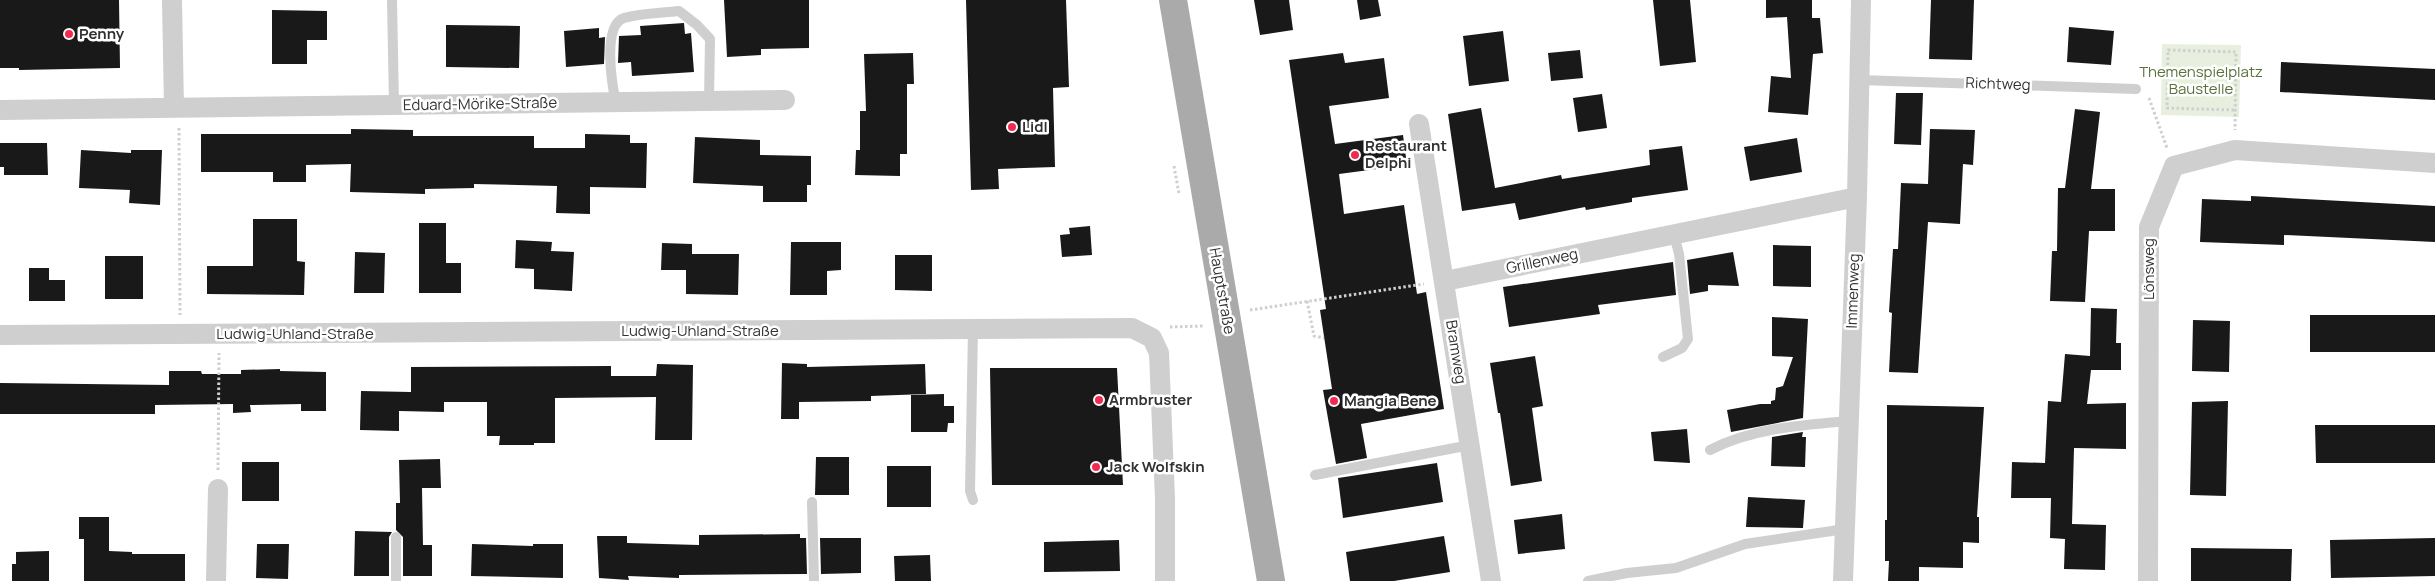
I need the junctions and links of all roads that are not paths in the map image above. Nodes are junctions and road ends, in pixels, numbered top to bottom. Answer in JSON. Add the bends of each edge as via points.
{"nodes":[{"id":1,"x":172,"y":0,"type":"edge"},
{"id":2,"x":392,"y":0,"type":"edge"},
{"id":3,"x":1173,"y":0,"type":"edge"},
{"id":4,"x":1861,"y":0,"type":"edge"},
{"id":5,"x":1859,"y":80,"type":"junction"},
{"id":6,"x":2136,"y":89,"type":"road end"},
{"id":7,"x":785,"y":100,"type":"dead end"},
{"id":8,"x":709,"y":102,"type":"junction"},
{"id":9,"x":616,"y":103,"type":"junction"},
{"id":10,"x":394,"y":106,"type":"junction"},
{"id":11,"x":174,"y":108,"type":"junction"},
{"id":12,"x":0,"y":110,"type":"edge"},
{"id":13,"x":1419,"y":124,"type":"dead end"},
{"id":14,"x":2435,"y":163,"type":"edge"},
{"id":15,"x":1857,"y":197,"type":"junction"},
{"id":16,"x":1674,"y":234,"type":"junction"},
{"id":17,"x":1445,"y":280,"type":"junction"},
{"id":18,"x":974,"y":329,"type":"junction"},
{"id":19,"x":0,"y":335,"type":"edge"},
{"id":20,"x":1663,"y":358,"type":"dead end"},
{"id":21,"x":1848,"y":421,"type":"junction"},
{"id":22,"x":1470,"y":445,"type":"junction"},
{"id":23,"x":1710,"y":450,"type":"dead end"},
{"id":24,"x":1315,"y":475,"type":"dead end"},
{"id":25,"x":218,"y":489,"type":"road end"},
{"id":26,"x":973,"y":500,"type":"dead end"},
{"id":27,"x":812,"y":502,"type":"dead end"},
{"id":28,"x":1845,"y":529,"type":"junction"},
{"id":29,"x":396,"y":537,"type":"dead end"},
{"id":30,"x":216,"y":581,"type":"edge"},
{"id":31,"x":396,"y":581,"type":"edge"},
{"id":32,"x":814,"y":581,"type":"edge"},
{"id":33,"x":1165,"y":581,"type":"edge"},
{"id":34,"x":1271,"y":581,"type":"edge"},
{"id":35,"x":1491,"y":581,"type":"edge"},
{"id":36,"x":1588,"y":581,"type":"edge"},
{"id":37,"x":1843,"y":581,"type":"edge"},
{"id":38,"x":2148,"y":581,"type":"edge"}],
"edges":[{"from":1,"to":11,"type":"street"},
{"from":2,"to":10,"type":"lane"},
{"from":3,"to":34,"type":"main road","name":"Hauptstraße"},
{"from":4,"to":5,"type":"street","name":"Immenweg"},
{"from":5,"to":6,"type":"lane","name":"Richtweg"},
{"from":5,"to":15,"type":"street","name":"Immenweg"},
{"from":7,"to":8,"type":"street","name":"Eduard-Mörike-Straße"},
{"from":8,"to":9,"type":"street","name":"Eduard-Mörike-Straße"},
{"from":8,"to":9,"type":"lane","via":[[710,39],[679,11],[622,18],[614,27],[610,51]]},
{"from":9,"to":10,"type":"street","name":"Eduard-Mörike-Straße"},
{"from":10,"to":11,"type":"street","name":"Eduard-Mörike-Straße"},
{"from":11,"to":12,"type":"street","name":"Eduard-Mörike-Straße"},
{"from":13,"to":17,"type":"street","name":"Bramweg"},
{"from":14,"to":38,"type":"street","name":"Lönsweg","via":[[2235,150],[2174,166],[2149,227]]},
{"from":15,"to":16,"type":"street","name":"Grillenweg"},
{"from":15,"to":21,"type":"street","name":"Immenweg"},
{"from":16,"to":17,"type":"street","name":"Grillenweg"},
{"from":16,"to":20,"type":"lane","via":[[1688,339],[1682,348]]},
{"from":17,"to":22,"type":"street","name":"Bramweg"},
{"from":18,"to":19,"type":"street","name":"Ludwig-Uhland-Straße"},
{"from":18,"to":26,"type":"lane","via":[[970,492]]},
{"from":18,"to":33,"type":"street","name":"Ludwig-Uhland-Straße","via":[[1132,328],[1152,338],[1159,352]]},
{"from":21,"to":23,"type":"lane","via":[[1750,434]]},
{"from":21,"to":28,"type":"street","name":"Immenweg"},
{"from":22,"to":24,"type":"lane"},
{"from":22,"to":35,"type":"street","name":"Bramweg"},
{"from":25,"to":30,"type":"street"},
{"from":27,"to":32,"type":"lane"},
{"from":28,"to":36,"type":"lane","via":[[1745,544],[1676,568]]},
{"from":28,"to":37,"type":"street","name":"Immenweg"},
{"from":29,"to":31,"type":"lane"}]}
